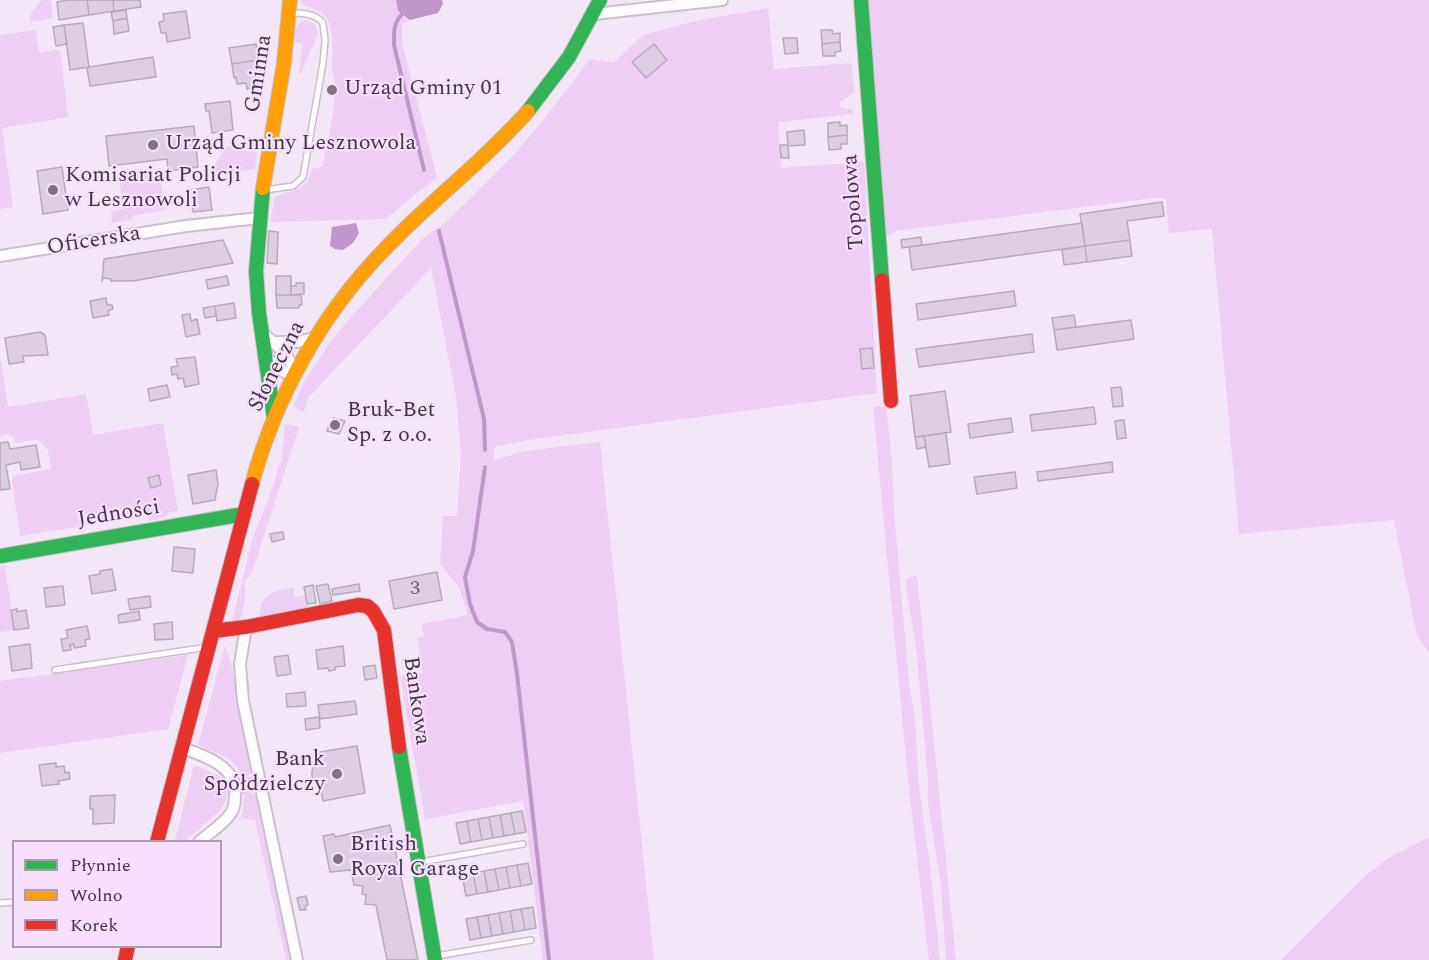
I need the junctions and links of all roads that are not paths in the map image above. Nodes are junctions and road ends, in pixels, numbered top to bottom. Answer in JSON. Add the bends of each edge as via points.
{"nodes":[{"id":1,"x":600,"y":0,"type":"edge"},
{"id":2,"x":722,"y":0,"type":"edge"},
{"id":3,"x":861,"y":0,"type":"edge"},
{"id":4,"x":660,"y":4,"type":"edge"},
{"id":5,"x":290,"y":7,"type":"edge"},
{"id":6,"x":594,"y":14,"type":"junction"},
{"id":7,"x":264,"y":190,"type":"junction"},
{"id":8,"x":259,"y":218,"type":"junction"},
{"id":9,"x":0,"y":256,"type":"edge"},
{"id":10,"x":265,"y":338,"type":"junction"},
{"id":11,"x":314,"y":338,"type":"junction"},
{"id":12,"x":264,"y":356,"type":"junction"},
{"id":13,"x":295,"y":374,"type":"junction"},
{"id":14,"x":891,"y":401,"type":"dead end"},
{"id":15,"x":274,"y":418,"type":"junction"},
{"id":16,"x":244,"y":514,"type":"junction"},
{"id":17,"x":0,"y":556,"type":"edge"},
{"id":18,"x":246,"y":627,"type":"junction"},
{"id":19,"x":213,"y":631,"type":"junction"},
{"id":20,"x":209,"y":646,"type":"junction"},
{"id":21,"x":55,"y":670,"type":"dead end"},
{"id":22,"x":182,"y":748,"type":"junction"},
{"id":23,"x":260,"y":782,"type":"junction"},
{"id":24,"x":236,"y":788,"type":"junction"},
{"id":25,"x":158,"y":840,"type":"edge"},
{"id":26,"x":201,"y":840,"type":"edge"},
{"id":27,"x":523,"y":844,"type":"dead end"},
{"id":28,"x":419,"y":863,"type":"junction"},
{"id":29,"x":531,"y":940,"type":"dead end"},
{"id":30,"x":435,"y":958,"type":"edge"},
{"id":31,"x":297,"y":960,"type":"edge"}],
"edges":[{"from":1,"to":6,"type":"street","name":"Słoneczna"},
{"from":2,"to":4,"type":"street"},
{"from":3,"to":14,"type":"street","name":"Topolowa"},
{"from":4,"to":6,"type":"street"},
{"from":5,"to":7,"type":"street","name":"Gminna"},
{"from":5,"to":7,"type":"lane","via":[[323,23],[323,63],[303,177],[293,186]]},
{"from":6,"to":11,"type":"street","name":"Słoneczna","via":[[572,54],[537,101],[365,270]]},
{"from":7,"to":8,"type":"street","name":"Gminna"},
{"from":8,"to":9,"type":"street","name":"Oficerska"},
{"from":8,"to":10,"type":"street","name":"Gminna","via":[[256,251]]},
{"from":10,"to":11,"type":"street","via":[[297,342]]},
{"from":10,"to":12,"type":"street","name":"Gminna"},
{"from":10,"to":13,"type":"street","via":[[292,363]]},
{"from":11,"to":13,"type":"street","name":"Słoneczna"},
{"from":12,"to":13,"type":"street","via":[[286,373]]},
{"from":12,"to":15,"type":"street","name":"Gminna"},
{"from":13,"to":15,"type":"street","name":"Słoneczna"},
{"from":15,"to":16,"type":"street","name":"Słoneczna"},
{"from":16,"to":17,"type":"street","name":"Jedności"},
{"from":16,"to":19,"type":"street","name":"Słoneczna"},
{"from":18,"to":19,"type":"street","name":"Bankowa"},
{"from":18,"to":23,"type":"street","via":[[240,664],[243,701]]},
{"from":18,"to":28,"type":"street","name":"Bankowa","via":[[358,605],[373,611],[387,645],[394,714]]},
{"from":19,"to":20,"type":"street","name":"Słoneczna"},
{"from":20,"to":21,"type":"lane"},
{"from":20,"to":22,"type":"street","name":"Słoneczna"},
{"from":22,"to":24,"type":"street","via":[[212,760],[228,772]]},
{"from":22,"to":25,"type":"street","name":"Słoneczna"},
{"from":23,"to":24,"type":"street"},
{"from":23,"to":31,"type":"street"},
{"from":24,"to":26,"type":"street","via":[[231,812]]},
{"from":27,"to":28,"type":"lane"},
{"from":28,"to":30,"type":"street","name":"Bankowa"},
{"from":29,"to":30,"type":"lane"}]}
